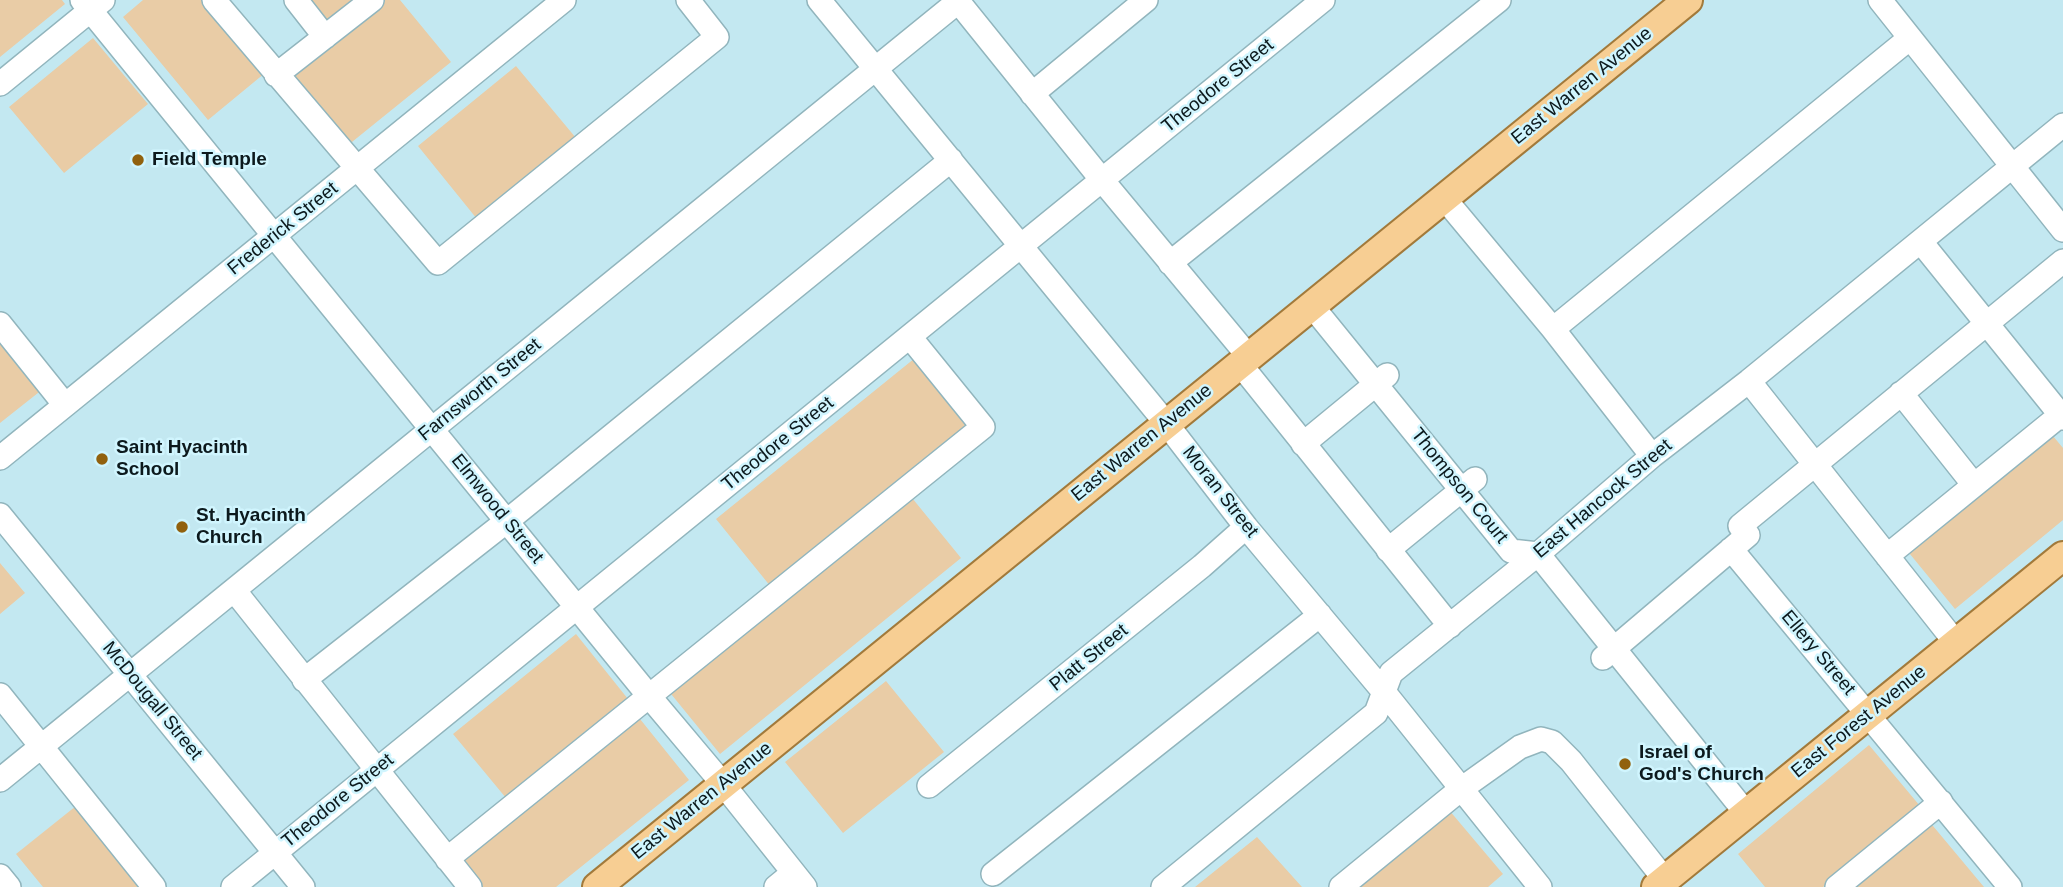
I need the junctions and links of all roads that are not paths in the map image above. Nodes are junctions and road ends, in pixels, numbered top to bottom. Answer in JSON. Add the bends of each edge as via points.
{"nodes":[{"id":1,"x":214,"y":0,"type":"edge"},
{"id":2,"x":296,"y":0,"type":"edge"},
{"id":3,"x":372,"y":0,"type":"edge"},
{"id":4,"x":564,"y":0,"type":"edge"},
{"id":5,"x":688,"y":0,"type":"edge"},
{"id":6,"x":819,"y":0,"type":"edge"},
{"id":7,"x":958,"y":0,"type":"edge"},
{"id":8,"x":1146,"y":0,"type":"edge"},
{"id":9,"x":1499,"y":0,"type":"edge"},
{"id":10,"x":1688,"y":0,"type":"edge"},
{"id":11,"x":1880,"y":0,"type":"edge"},
{"id":12,"x":92,"y":3,"type":"edge"},
{"id":13,"x":1314,"y":3,"type":"edge"},
{"id":14,"x":324,"y":37,"type":"junction"},
{"id":15,"x":1910,"y":38,"type":"junction"},
{"id":16,"x":876,"y":68,"type":"junction"},
{"id":17,"x":276,"y":75,"type":"junction"},
{"id":18,"x":0,"y":84,"type":"edge"},
{"id":19,"x":1032,"y":94,"type":"junction"},
{"id":20,"x":2063,"y":125,"type":"edge"},
{"id":21,"x":951,"y":160,"type":"junction"},
{"id":22,"x":2012,"y":166,"type":"junction"},
{"id":23,"x":358,"y":169,"type":"junction"},
{"id":24,"x":1102,"y":180,"type":"junction"},
{"id":25,"x":1444,"y":198,"type":"junction"},
{"id":26,"x":2063,"y":230,"type":"edge"},
{"id":27,"x":274,"y":236,"type":"junction"},
{"id":28,"x":1921,"y":242,"type":"junction"},
{"id":29,"x":1021,"y":245,"type":"junction"},
{"id":30,"x":2063,"y":261,"type":"edge"},
{"id":31,"x":1170,"y":263,"type":"junction"},
{"id":32,"x":1312,"y":306,"type":"junction"},
{"id":33,"x":1986,"y":323,"type":"junction"},
{"id":34,"x":0,"y":324,"type":"edge"},
{"id":35,"x":1553,"y":329,"type":"junction"},
{"id":36,"x":910,"y":337,"type":"junction"},
{"id":37,"x":1244,"y":360,"type":"junction"},
{"id":38,"x":1382,"y":379,"type":"junction"},
{"id":39,"x":1749,"y":381,"type":"junction"},
{"id":40,"x":1901,"y":393,"type":"junction"},
{"id":41,"x":65,"y":405,"type":"junction"},
{"id":42,"x":2062,"y":415,"type":"edge"},
{"id":43,"x":1166,"y":423,"type":"junction"},
{"id":44,"x":432,"y":429,"type":"junction"},
{"id":45,"x":1303,"y":444,"type":"junction"},
{"id":46,"x":1652,"y":456,"type":"junction"},
{"id":47,"x":0,"y":458,"type":"edge"},
{"id":48,"x":1815,"y":464,"type":"junction"},
{"id":49,"x":1468,"y":484,"type":"junction"},
{"id":50,"x":1974,"y":485,"type":"junction"},
{"id":51,"x":0,"y":514,"type":"edge"},
{"id":52,"x":507,"y":521,"type":"junction"},
{"id":53,"x":1246,"y":527,"type":"junction"},
{"id":54,"x":1731,"y":549,"type":"junction"},
{"id":55,"x":1388,"y":550,"type":"junction"},
{"id":56,"x":1538,"y":554,"type":"junction"},
{"id":57,"x":1887,"y":556,"type":"junction"},
{"id":58,"x":2063,"y":556,"type":"edge"},
{"id":59,"x":234,"y":590,"type":"junction"},
{"id":60,"x":577,"y":607,"type":"junction"},
{"id":61,"x":1320,"y":615,"type":"junction"},
{"id":62,"x":1450,"y":626,"type":"junction"},
{"id":63,"x":1956,"y":643,"type":"junction"},
{"id":64,"x":1609,"y":654,"type":"junction"},
{"id":65,"x":131,"y":674,"type":"junction"},
{"id":66,"x":304,"y":680,"type":"junction"},
{"id":67,"x":1384,"y":692,"type":"junction"},
{"id":68,"x":0,"y":695,"type":"edge"},
{"id":69,"x":649,"y":696,"type":"junction"},
{"id":70,"x":1868,"y":714,"type":"junction"},
{"id":71,"x":42,"y":746,"type":"junction"},
{"id":72,"x":376,"y":771,"type":"junction"},
{"id":73,"x":0,"y":780,"type":"edge"},
{"id":74,"x":723,"y":784,"type":"junction"},
{"id":75,"x":929,"y":786,"type":"dead end"},
{"id":76,"x":1461,"y":789,"type":"junction"},
{"id":77,"x":1941,"y":802,"type":"junction"},
{"id":78,"x":1746,"y":813,"type":"junction"},
{"id":79,"x":275,"y":853,"type":"junction"},
{"id":80,"x":447,"y":859,"type":"junction"},
{"id":81,"x":993,"y":874,"type":"dead end"},
{"id":82,"x":0,"y":876,"type":"edge"},
{"id":83,"x":792,"y":882,"type":"edge"},
{"id":84,"x":1660,"y":883,"type":"edge"},
{"id":85,"x":1532,"y":884,"type":"edge"},
{"id":86,"x":9,"y":887,"type":"edge"},
{"id":87,"x":154,"y":887,"type":"edge"},
{"id":88,"x":233,"y":887,"type":"edge"},
{"id":89,"x":303,"y":887,"type":"edge"},
{"id":90,"x":470,"y":887,"type":"edge"},
{"id":91,"x":597,"y":887,"type":"edge"},
{"id":92,"x":1163,"y":887,"type":"edge"},
{"id":93,"x":1341,"y":887,"type":"edge"},
{"id":94,"x":1837,"y":887,"type":"edge"},
{"id":95,"x":2010,"y":887,"type":"edge"}],
"edges":[{"from":1,"to":17,"type":"street"},
{"from":2,"to":14,"type":"street"},
{"from":3,"to":14,"type":"street"},
{"from":4,"to":23,"type":"street","name":"Frederick Street"},
{"from":5,"to":23,"type":"street","via":[[717,37],[438,263]]},
{"from":6,"to":16,"type":"street","name":"Moran Street"},
{"from":7,"to":16,"type":"street","name":"Farnsworth Street"},
{"from":7,"to":19,"type":"street"},
{"from":8,"to":19,"type":"street"},
{"from":9,"to":31,"type":"street"},
{"from":10,"to":25,"type":"main road","name":"East Warren Avenue"},
{"from":11,"to":15,"type":"street"},
{"from":12,"to":18,"type":"street"},
{"from":12,"to":27,"type":"street","name":"Elmwood Street"},
{"from":13,"to":24,"type":"street","name":"Theodore Street"},
{"from":14,"to":17,"type":"street"},
{"from":15,"to":22,"type":"street"},
{"from":15,"to":35,"type":"street"},
{"from":16,"to":21,"type":"street","name":"Moran Street"},
{"from":16,"to":44,"type":"street","name":"Farnsworth Street"},
{"from":17,"to":23,"type":"street"},
{"from":19,"to":24,"type":"street"},
{"from":20,"to":22,"type":"street","name":"East Hancock Street"},
{"from":21,"to":29,"type":"street","name":"Moran Street"},
{"from":21,"to":52,"type":"street"},
{"from":22,"to":26,"type":"street"},
{"from":22,"to":28,"type":"street","name":"East Hancock Street"},
{"from":23,"to":27,"type":"street","name":"Frederick Street"},
{"from":24,"to":29,"type":"street","name":"Theodore Street"},
{"from":24,"to":31,"type":"street"},
{"from":25,"to":32,"type":"main road","name":"East Warren Avenue"},
{"from":25,"to":35,"type":"street"},
{"from":27,"to":41,"type":"street","name":"Frederick Street"},
{"from":27,"to":44,"type":"street","name":"Elmwood Street"},
{"from":28,"to":33,"type":"street"},
{"from":28,"to":39,"type":"street","name":"East Hancock Street"},
{"from":29,"to":36,"type":"street","name":"Theodore Street"},
{"from":29,"to":43,"type":"street","name":"Moran Street"},
{"from":30,"to":33,"type":"street"},
{"from":31,"to":37,"type":"street"},
{"from":32,"to":37,"type":"main road","name":"East Warren Avenue"},
{"from":32,"to":38,"type":"street","name":"Thompson Court"},
{"from":33,"to":40,"type":"street"},
{"from":33,"to":42,"type":"street"},
{"from":34,"to":41,"type":"street"},
{"from":35,"to":46,"type":"street"},
{"from":36,"to":60,"type":"street","name":"Theodore Street"},
{"from":36,"to":69,"type":"street","via":[[984,427]]},
{"from":37,"to":43,"type":"main road","name":"East Warren Avenue"},
{"from":37,"to":45,"type":"street"},
{"from":38,"to":45,"type":"street"},
{"from":38,"to":49,"type":"street","name":"Thompson Court"},
{"from":39,"to":46,"type":"street","name":"East Hancock Street"},
{"from":39,"to":48,"type":"street"},
{"from":40,"to":48,"type":"street"},
{"from":40,"to":50,"type":"street"},
{"from":41,"to":47,"type":"street","name":"Frederick Street"},
{"from":42,"to":50,"type":"street"},
{"from":43,"to":53,"type":"street","name":"Moran Street"},
{"from":43,"to":74,"type":"main road","name":"East Warren Avenue"},
{"from":44,"to":52,"type":"street","name":"Elmwood Street"},
{"from":44,"to":59,"type":"street","name":"Farnsworth Street"},
{"from":45,"to":55,"type":"street"},
{"from":46,"to":56,"type":"street","name":"East Hancock Street"},
{"from":48,"to":54,"type":"street","via":[[1740,526],[1748,535]]},
{"from":48,"to":57,"type":"street"},
{"from":49,"to":55,"type":"street"},
{"from":49,"to":56,"type":"street","name":"Thompson Court","via":[[1511,551]]},
{"from":50,"to":57,"type":"street"},
{"from":51,"to":65,"type":"street","name":"McDougall Street"},
{"from":52,"to":60,"type":"street","name":"Elmwood Street"},
{"from":52,"to":66,"type":"street"},
{"from":53,"to":61,"type":"street","name":"Moran Street"},
{"from":53,"to":75,"type":"street","name":"Platt Street"},
{"from":54,"to":64,"type":"street"},
{"from":54,"to":70,"type":"street","name":"Ellery Street"},
{"from":55,"to":62,"type":"street"},
{"from":56,"to":62,"type":"street","name":"East Hancock Street"},
{"from":56,"to":64,"type":"street"},
{"from":57,"to":63,"type":"street"},
{"from":58,"to":63,"type":"main road","name":"East Forest Avenue"},
{"from":59,"to":65,"type":"street","name":"Farnsworth Street"},
{"from":59,"to":66,"type":"street"},
{"from":60,"to":69,"type":"street","name":"Elmwood Street"},
{"from":60,"to":72,"type":"street","name":"Theodore Street"},
{"from":61,"to":67,"type":"street","name":"Moran Street"},
{"from":61,"to":81,"type":"street"},
{"from":62,"to":67,"type":"street","name":"East Hancock Street","via":[[1391,673]]},
{"from":63,"to":70,"type":"main road","name":"East Forest Avenue"},
{"from":64,"to":78,"type":"street"},
{"from":65,"to":71,"type":"street","name":"Farnsworth Street"},
{"from":65,"to":79,"type":"street","name":"McDougall Street"},
{"from":66,"to":72,"type":"street"},
{"from":67,"to":76,"type":"street","name":"Moran Street"},
{"from":67,"to":92,"type":"street","name":"East Hancock Street","via":[[1376,713]]},
{"from":68,"to":71,"type":"street"},
{"from":69,"to":74,"type":"street","name":"Elmwood Street"},
{"from":69,"to":80,"type":"street"},
{"from":70,"to":77,"type":"street","name":"Ellery Street"},
{"from":70,"to":78,"type":"main road","name":"East Forest Avenue"},
{"from":71,"to":73,"type":"street","name":"Farnsworth Street"},
{"from":71,"to":87,"type":"street"},
{"from":72,"to":79,"type":"street","name":"Theodore Street"},
{"from":72,"to":80,"type":"street"},
{"from":74,"to":83,"type":"street","name":"Elmwood Street"},
{"from":74,"to":91,"type":"main road","name":"East Warren Avenue"},
{"from":76,"to":84,"type":"street","via":[[1520,747],[1541,739],[1552,742],[1571,761]]},
{"from":76,"to":85,"type":"street","name":"Moran Street"},
{"from":76,"to":93,"type":"street"},
{"from":77,"to":94,"type":"street"},
{"from":77,"to":95,"type":"street","name":"Ellery Street"},
{"from":78,"to":84,"type":"main road","name":"East Forest Avenue"},
{"from":79,"to":88,"type":"street","name":"Theodore Street"},
{"from":79,"to":89,"type":"street","name":"McDougall Street"},
{"from":80,"to":90,"type":"street"},
{"from":82,"to":86,"type":"street"}]}
